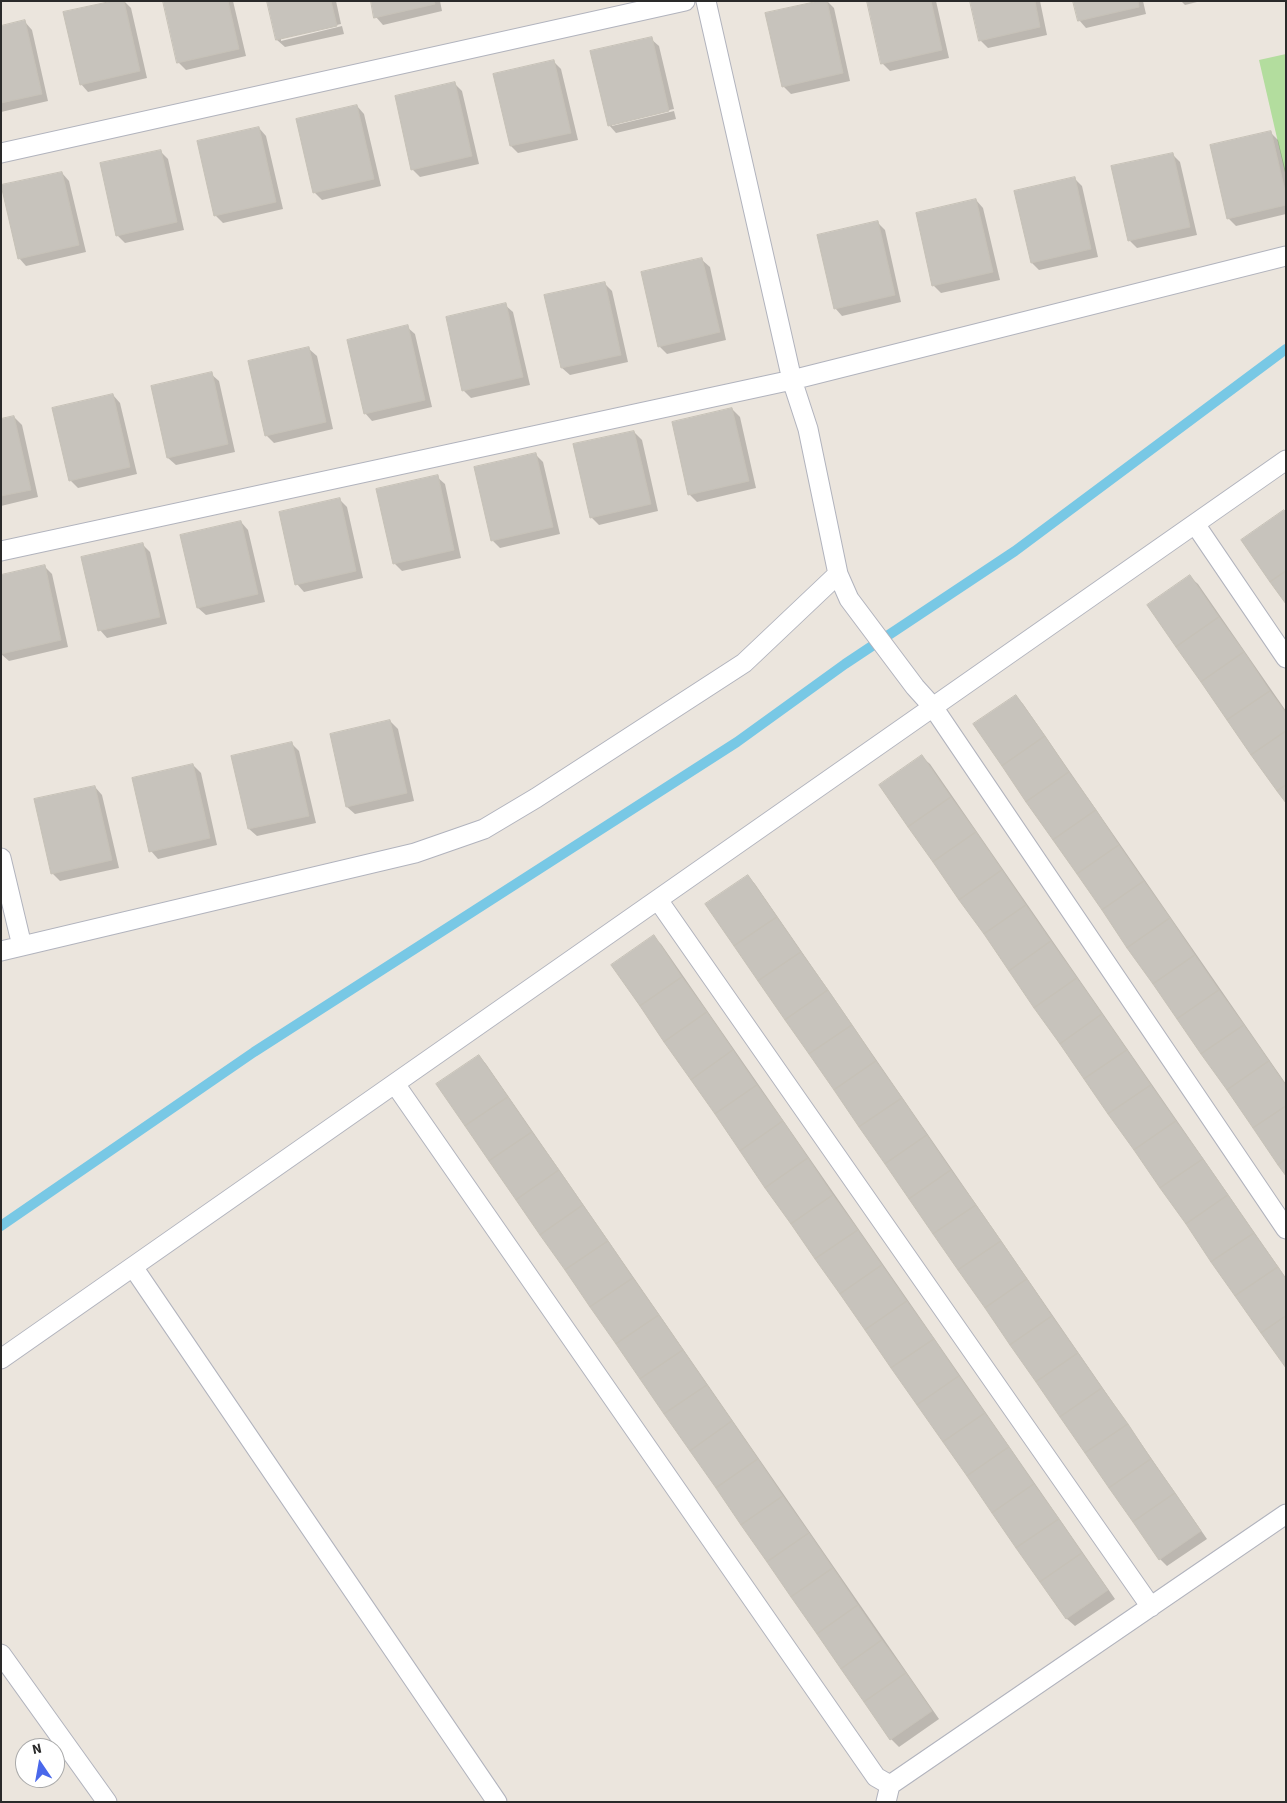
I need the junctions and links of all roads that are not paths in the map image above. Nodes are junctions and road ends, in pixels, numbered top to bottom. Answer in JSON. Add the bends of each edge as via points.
{"nodes":[{"id":1,"x":684,"y":1,"type":"edge"},
{"id":2,"x":706,"y":1,"type":"edge"},
{"id":3,"x":1,"y":153,"type":"edge"},
{"id":4,"x":1286,"y":256,"type":"edge"},
{"id":5,"x":792,"y":380,"type":"junction"},
{"id":6,"x":1286,"y":460,"type":"edge"},
{"id":7,"x":1195,"y":524,"type":"junction"},
{"id":8,"x":1,"y":551,"type":"edge"},
{"id":9,"x":838,"y":574,"type":"junction"},
{"id":10,"x":1286,"y":658,"type":"edge"},
{"id":11,"x":933,"y":707,"type":"junction"},
{"id":12,"x":1,"y":858,"type":"edge"},
{"id":13,"x":658,"y":900,"type":"junction"},
{"id":14,"x":22,"y":946,"type":"junction"},
{"id":15,"x":1,"y":951,"type":"edge"},
{"id":16,"x":395,"y":1084,"type":"junction"},
{"id":17,"x":1286,"y":1229,"type":"edge"},
{"id":18,"x":133,"y":1267,"type":"junction"},
{"id":19,"x":1,"y":1359,"type":"edge"},
{"id":20,"x":1286,"y":1514,"type":"edge"},
{"id":21,"x":1151,"y":1607,"type":"junction"},
{"id":22,"x":1,"y":1654,"type":"edge"},
{"id":23,"x":888,"y":1793,"type":"edge"},
{"id":24,"x":107,"y":1802,"type":"edge"},
{"id":25,"x":497,"y":1802,"type":"edge"}],
"edges":[{"from":1,"to":3,"type":"lane"},
{"from":2,"to":5,"type":"lane"},
{"from":4,"to":5,"type":"lane"},
{"from":5,"to":8,"type":"lane"},
{"from":5,"to":9,"type":"lane","via":[[808,429]]},
{"from":6,"to":7,"type":"lane"},
{"from":7,"to":10,"type":"lane"},
{"from":7,"to":11,"type":"lane"},
{"from":9,"to":11,"type":"lane","via":[[849,599]]},
{"from":9,"to":14,"type":"lane","via":[[744,663],[484,829],[415,853]]},
{"from":11,"to":13,"type":"lane"},
{"from":11,"to":17,"type":"lane"},
{"from":12,"to":14,"type":"lane"},
{"from":13,"to":16,"type":"lane"},
{"from":13,"to":21,"type":"lane"},
{"from":14,"to":15,"type":"lane"},
{"from":16,"to":18,"type":"lane"},
{"from":16,"to":23,"type":"lane"},
{"from":18,"to":19,"type":"lane"},
{"from":18,"to":25,"type":"lane"},
{"from":20,"to":21,"type":"lane"},
{"from":21,"to":23,"type":"lane"},
{"from":22,"to":24,"type":"lane"}]}
